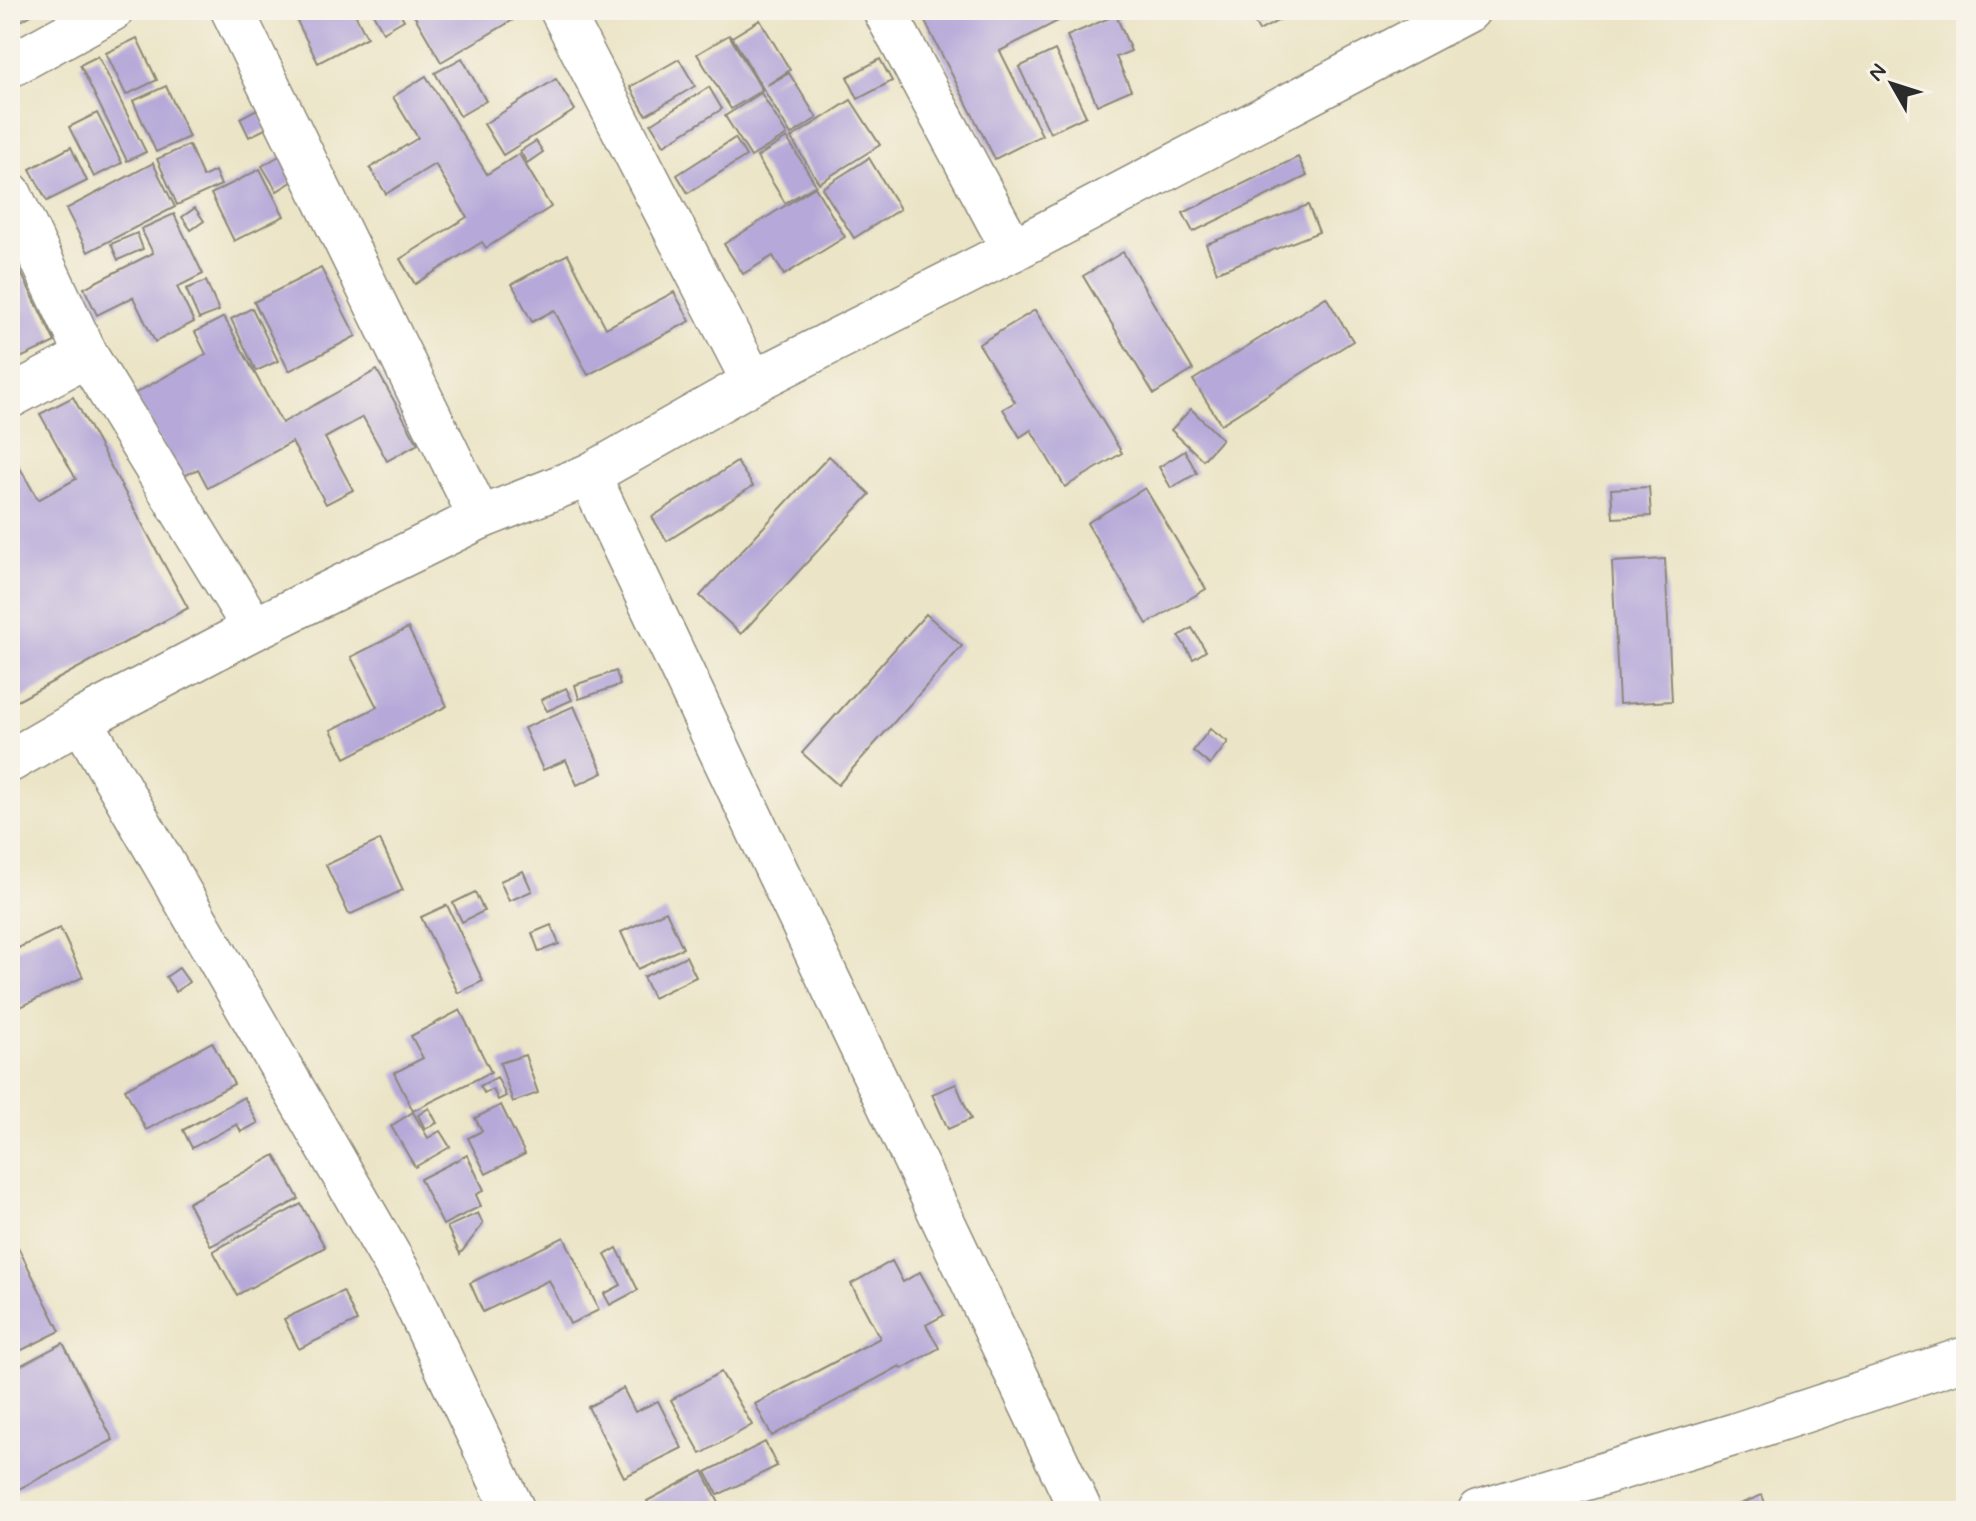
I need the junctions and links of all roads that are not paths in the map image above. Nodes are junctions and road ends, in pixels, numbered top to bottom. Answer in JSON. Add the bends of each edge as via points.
{"nodes":[{"id":1,"x":112,"y":10,"type":"edge"},
{"id":2,"x":232,"y":10,"type":"edge"},
{"id":3,"x":561,"y":10,"type":"edge"},
{"id":4,"x":884,"y":10,"type":"edge"},
{"id":5,"x":1469,"y":10,"type":"edge"},
{"id":6,"x":10,"y":66,"type":"edge"},
{"id":7,"x":10,"y":193,"type":"edge"},
{"id":8,"x":1013,"y":250,"type":"junction"},
{"id":9,"x":87,"y":356,"type":"junction"},
{"id":10,"x":753,"y":382,"type":"junction"},
{"id":11,"x":10,"y":397,"type":"edge"},
{"id":12,"x":589,"y":475,"type":"junction"},
{"id":13,"x":480,"y":518,"type":"junction"},
{"id":14,"x":254,"y":629,"type":"junction"},
{"id":15,"x":81,"y":720,"type":"junction"},
{"id":16,"x":10,"y":761,"type":"edge"},
{"id":17,"x":1966,"y":1358,"type":"edge"},
{"id":18,"x":514,"y":1511,"type":"edge"},
{"id":19,"x":1081,"y":1511,"type":"edge"},
{"id":20,"x":1479,"y":1511,"type":"edge"}],
"edges":[{"from":1,"to":6,"type":"street"},
{"from":2,"to":13,"type":"street"},
{"from":3,"to":10,"type":"street"},
{"from":4,"to":8,"type":"street"},
{"from":5,"to":8,"type":"street"},
{"from":7,"to":9,"type":"street"},
{"from":8,"to":10,"type":"street"},
{"from":9,"to":11,"type":"street"},
{"from":9,"to":14,"type":"street"},
{"from":10,"to":12,"type":"street"},
{"from":12,"to":13,"type":"street"},
{"from":12,"to":19,"type":"street"},
{"from":13,"to":14,"type":"street"},
{"from":14,"to":15,"type":"street"},
{"from":15,"to":16,"type":"street"},
{"from":15,"to":18,"type":"street","via":[[406,1284]]},
{"from":17,"to":20,"type":"street"}]}
